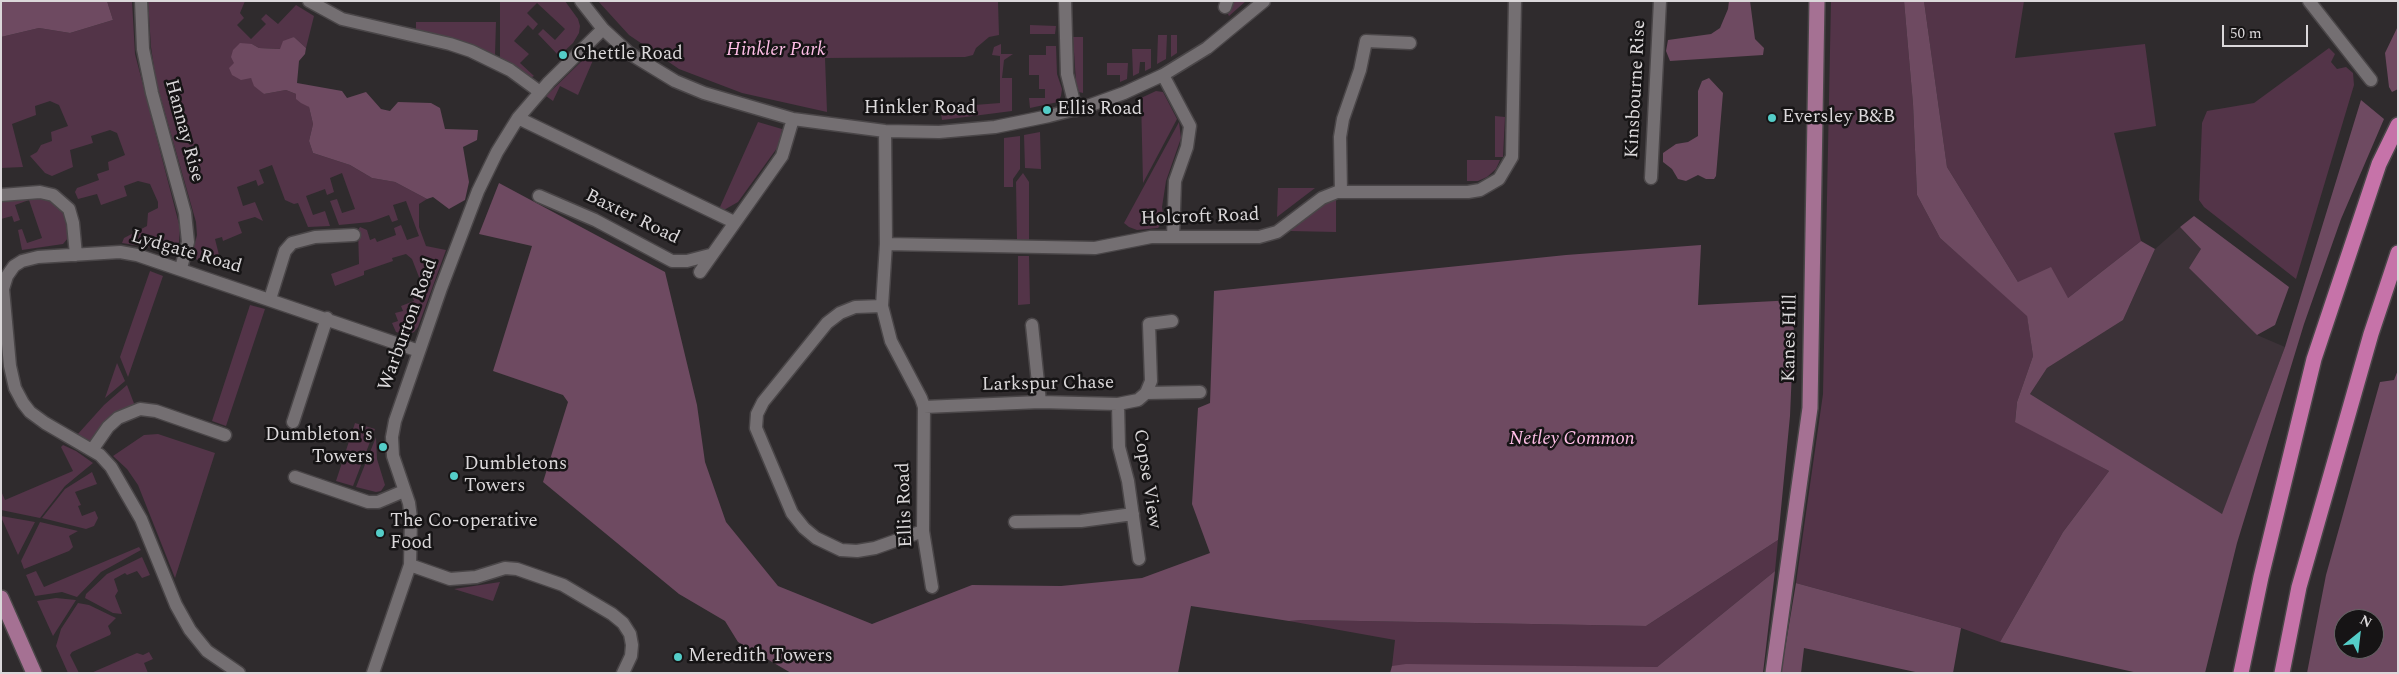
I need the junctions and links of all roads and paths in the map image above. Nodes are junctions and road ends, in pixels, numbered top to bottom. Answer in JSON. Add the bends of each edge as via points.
{"nodes":[{"id":1,"x":141,"y":1,"type":"edge"},
{"id":2,"x":309,"y":1,"type":"edge"},
{"id":3,"x":581,"y":1,"type":"edge"},
{"id":4,"x":1065,"y":1,"type":"edge"},
{"id":5,"x":1264,"y":1,"type":"edge"},
{"id":6,"x":1515,"y":1,"type":"edge"},
{"id":7,"x":1660,"y":1,"type":"edge"},
{"id":8,"x":1817,"y":1,"type":"edge"},
{"id":9,"x":2309,"y":1,"type":"edge"},
{"id":10,"x":603,"y":29,"type":"junction"},
{"id":11,"x":1410,"y":43,"type":"dead end"},
{"id":12,"x":1163,"y":75,"type":"junction"},
{"id":13,"x":2371,"y":80,"type":"dead end"},
{"id":14,"x":540,"y":92,"type":"junction"},
{"id":15,"x":1076,"y":110,"type":"junction"},
{"id":16,"x":518,"y":118,"type":"junction"},
{"id":17,"x":793,"y":120,"type":"junction"},
{"id":18,"x":2398,"y":125,"type":"edge"},
{"id":19,"x":885,"y":131,"type":"junction"},
{"id":20,"x":1651,"y":178,"type":"dead end"},
{"id":21,"x":1342,"y":192,"type":"junction"},
{"id":22,"x":1,"y":195,"type":"edge"},
{"id":23,"x":539,"y":196,"type":"dead end"},
{"id":24,"x":734,"y":222,"type":"junction"},
{"id":25,"x":354,"y":235,"type":"dead end"},
{"id":26,"x":1173,"y":237,"type":"junction"},
{"id":27,"x":886,"y":244,"type":"junction"},
{"id":28,"x":2398,"y":253,"type":"edge"},
{"id":29,"x":76,"y":255,"type":"junction"},
{"id":30,"x":710,"y":255,"type":"junction"},
{"id":31,"x":180,"y":268,"type":"junction"},
{"id":32,"x":700,"y":272,"type":"dead end"},
{"id":33,"x":270,"y":299,"type":"junction"},
{"id":34,"x":882,"y":306,"type":"junction"},
{"id":35,"x":327,"y":318,"type":"junction"},
{"id":36,"x":1172,"y":321,"type":"dead end"},
{"id":37,"x":1032,"y":325,"type":"dead end"},
{"id":38,"x":419,"y":351,"type":"junction"},
{"id":39,"x":1200,"y":392,"type":"dead end"},
{"id":40,"x":1146,"y":393,"type":"junction"},
{"id":41,"x":1040,"y":402,"type":"junction"},
{"id":42,"x":1118,"y":404,"type":"junction"},
{"id":43,"x":924,"y":407,"type":"junction"},
{"id":44,"x":293,"y":422,"type":"dead end"},
{"id":45,"x":225,"y":435,"type":"dead end"},
{"id":46,"x":92,"y":450,"type":"junction"},
{"id":47,"x":295,"y":477,"type":"dead end"},
{"id":48,"x":404,"y":491,"type":"junction"},
{"id":49,"x":1133,"y":514,"type":"junction"},
{"id":50,"x":1015,"y":522,"type":"dead end"},
{"id":51,"x":922,"y":531,"type":"junction"},
{"id":52,"x":1139,"y":559,"type":"dead end"},
{"id":53,"x":410,"y":565,"type":"junction"},
{"id":54,"x":932,"y":587,"type":"dead end"},
{"id":55,"x":1,"y":598,"type":"edge"},
{"id":56,"x":34,"y":673,"type":"edge"},
{"id":57,"x":239,"y":673,"type":"edge"},
{"id":58,"x":373,"y":673,"type":"edge"},
{"id":59,"x":622,"y":673,"type":"edge"},
{"id":60,"x":1773,"y":673,"type":"edge"},
{"id":61,"x":2241,"y":673,"type":"edge"},
{"id":62,"x":2282,"y":673,"type":"edge"}],
"edges":[{"from":1,"to":31,"type":"street","name":"Hannay Rise","via":[[143,49],[152,93],[185,213],[188,242]]},
{"from":2,"to":14,"type":"street","via":[[342,19],[471,51],[510,70]]},
{"from":3,"to":10,"type":"street","name":"Hinkler Road"},
{"from":4,"to":15,"type":"street","via":[[1067,74]]},
{"from":5,"to":12,"type":"street","name":"Hinkler Road","via":[[1207,48]]},
{"from":6,"to":21,"type":"street","name":"Holcroft Road","via":[[1512,156],[1499,179],[1480,190],[1468,192]]},
{"from":7,"to":20,"type":"street","name":"Kinsbourne Rise"},
{"from":8,"to":60,"type":"main road","name":"Kanes Hill","via":[[1810,408]]},
{"from":9,"to":13,"type":"street"},
{"from":10,"to":14,"type":"street","name":"Warburton Road"},
{"from":10,"to":17,"type":"street","name":"Hinkler Road","via":[[629,53],[674,81]]},
{"from":11,"to":21,"type":"street","via":[[1366,41],[1340,136]]},
{"from":12,"to":15,"type":"street","name":"Hinkler Road"},
{"from":12,"to":26,"type":"street","via":[[1190,126],[1187,147],[1175,181]]},
{"from":14,"to":16,"type":"street","name":"Warburton Road"},
{"from":15,"to":19,"type":"street","name":"Hinkler Road","via":[[995,127],[951,132]]},
{"from":16,"to":24,"type":"street"},
{"from":16,"to":38,"type":"street","name":"Warburton Road","via":[[478,192]]},
{"from":17,"to":19,"type":"street","name":"Hinkler Road"},
{"from":17,"to":24,"type":"street","via":[[782,156]]},
{"from":18,"to":61,"type":"highway","via":[[2379,164],[2314,359]]},
{"from":19,"to":27,"type":"street","name":"Ellis Road"},
{"from":21,"to":26,"type":"street","name":"Holcroft Road","via":[[1322,198],[1277,232],[1259,237]]},
{"from":22,"to":29,"type":"street","via":[[40,192],[53,195],[69,209]]},
{"from":23,"to":30,"type":"street","name":"Baxter Road","via":[[595,220],[672,260],[687,261]]},
{"from":24,"to":30,"type":"street"},
{"from":25,"to":33,"type":"street","via":[[315,237],[292,244],[282,260]]},
{"from":26,"to":27,"type":"street","name":"Holcroft Road","via":[[1130,240],[1095,248]]},
{"from":27,"to":34,"type":"street","name":"Ellis Road"},
{"from":28,"to":62,"type":"highway","via":[[2371,334],[2299,587]]},
{"from":29,"to":31,"type":"street","name":"Lydgate Road","via":[[120,252]]},
{"from":29,"to":46,"type":"street","name":"Lydgate Road","via":[[22,261],[7,276],[3,289],[10,366],[15,388],[23,403],[45,423]]},
{"from":30,"to":32,"type":"street"},
{"from":31,"to":33,"type":"street","name":"Lydgate Road"},
{"from":33,"to":35,"type":"street","name":"Lydgate Road"},
{"from":34,"to":43,"type":"street","name":"Ellis Road","via":[[890,341]]},
{"from":34,"to":51,"type":"street","via":[[855,307],[827,323],[763,402],[757,414],[756,428],[792,513],[816,538],[841,550],[857,551]]},
{"from":35,"to":38,"type":"street","name":"Lydgate Road"},
{"from":35,"to":44,"type":"street"},
{"from":36,"to":40,"type":"street","via":[[1148,324],[1151,381]]},
{"from":37,"to":41,"type":"street"},
{"from":38,"to":48,"type":"street","name":"Warburton Road","via":[[394,421],[392,437],[393,456]]},
{"from":39,"to":40,"type":"street","name":"Larkspur Chase"},
{"from":40,"to":42,"type":"street","name":"Larkspur Chase","via":[[1138,400]]},
{"from":41,"to":42,"type":"street","name":"Larkspur Chase"},
{"from":41,"to":43,"type":"street","name":"Larkspur Chase"},
{"from":42,"to":49,"type":"street","name":"Copse View","via":[[1119,447]]},
{"from":43,"to":51,"type":"street","name":"Ellis Road"},
{"from":45,"to":46,"type":"street","via":[[156,411],[140,409],[118,418]]},
{"from":46,"to":57,"type":"street","name":"Lydgate Road","via":[[111,466],[134,503],[176,605],[190,630],[207,651]]},
{"from":47,"to":48,"type":"street","via":[[368,502],[378,502]]},
{"from":48,"to":53,"type":"street","name":"Warburton Road","via":[[411,518]]},
{"from":49,"to":50,"type":"street","via":[[1080,521]]},
{"from":49,"to":52,"type":"street","name":"Copse View"},
{"from":51,"to":54,"type":"street","name":"Ellis Road"},
{"from":53,"to":58,"type":"street","name":"Warburton Road"},
{"from":53,"to":59,"type":"street","via":[[450,579],[476,577],[504,568],[517,569],[563,585],[623,623],[632,645],[631,656]]},
{"from":55,"to":56,"type":"main road"}]}
